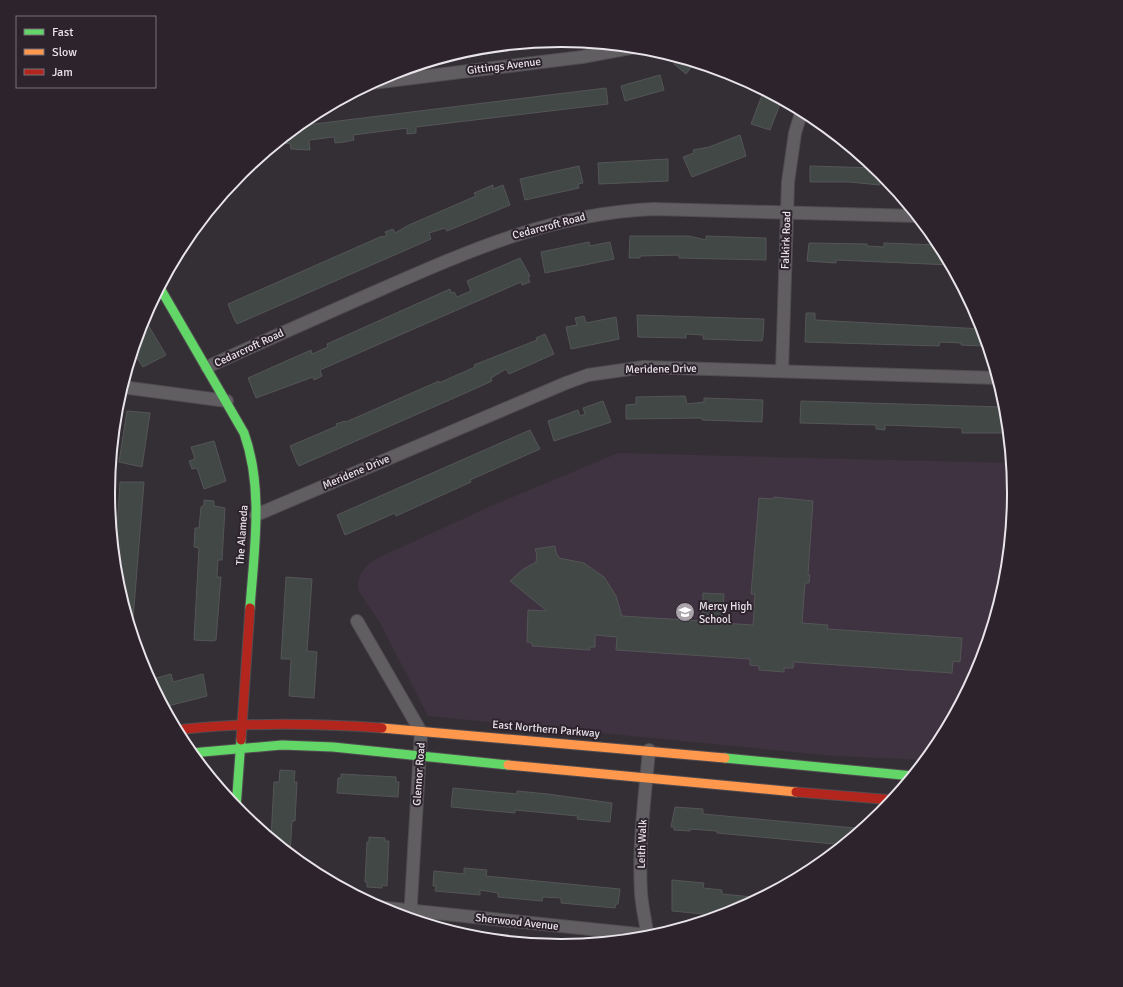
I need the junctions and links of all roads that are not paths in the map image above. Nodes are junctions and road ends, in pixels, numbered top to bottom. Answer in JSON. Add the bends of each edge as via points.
{"nodes":[{"id":1,"x":616,"y":51,"type":"edge"},
{"id":2,"x":392,"y":80,"type":"edge"},
{"id":3,"x":800,"y":116,"type":"edge"},
{"id":4,"x":786,"y":211,"type":"junction"},
{"id":5,"x":911,"y":216,"type":"edge"},
{"id":6,"x":163,"y":293,"type":"edge"},
{"id":7,"x":207,"y":367,"type":"junction"},
{"id":8,"x":782,"y":371,"type":"junction"},
{"id":9,"x":993,"y":378,"type":"edge"},
{"id":10,"x":128,"y":389,"type":"edge"},
{"id":11,"x":227,"y":401,"type":"junction"},
{"id":12,"x":256,"y":515,"type":"junction"},
{"id":13,"x":357,"y":621,"type":"dead end"},
{"id":14,"x":241,"y":723,"type":"junction"},
{"id":15,"x":182,"y":729,"type":"edge"},
{"id":16,"x":421,"y":732,"type":"junction"},
{"id":17,"x":239,"y":749,"type":"junction"},
{"id":18,"x":649,"y":750,"type":"junction"},
{"id":19,"x":198,"y":752,"type":"edge"},
{"id":20,"x":420,"y":757,"type":"junction"},
{"id":21,"x":907,"y":775,"type":"edge"},
{"id":22,"x":646,"y":779,"type":"junction"},
{"id":23,"x":236,"y":799,"type":"edge"},
{"id":24,"x":886,"y":799,"type":"edge"},
{"id":25,"x":410,"y":913,"type":"edge"},
{"id":26,"x":417,"y":916,"type":"edge"},
{"id":27,"x":650,"y":931,"type":"edge"},
{"id":28,"x":627,"y":935,"type":"edge"}],
"edges":[{"from":1,"to":2,"type":"street","name":"Gittings Avenue"},
{"from":3,"to":4,"type":"street","name":"Falkirk Road","via":[[791,154]]},
{"from":4,"to":5,"type":"street","name":"Cedarcroft Road"},
{"from":4,"to":7,"type":"street","name":"Cedarcroft Road","via":[[624,210],[559,221],[448,260]]},
{"from":4,"to":8,"type":"street","name":"Falkirk Road"},
{"from":6,"to":7,"type":"main road","name":"The Alameda"},
{"from":7,"to":11,"type":"main road","name":"The Alameda"},
{"from":8,"to":9,"type":"street","name":"Meridene Drive"},
{"from":8,"to":12,"type":"street","name":"Meridene Drive","via":[[644,367],[588,375],[528,398]]},
{"from":10,"to":11,"type":"street"},
{"from":11,"to":12,"type":"main road","name":"The Alameda","via":[[244,433],[252,456],[256,477]]},
{"from":12,"to":14,"type":"main road","name":"The Alameda"},
{"from":13,"to":16,"type":"street","name":"Glennor Road"},
{"from":14,"to":15,"type":"main road","name":"East Northern Parkway"},
{"from":14,"to":16,"type":"main road","name":"East Northern Parkway","via":[[324,723]]},
{"from":14,"to":17,"type":"main road","name":"The Alameda"},
{"from":16,"to":18,"type":"main road","name":"East Northern Parkway"},
{"from":16,"to":20,"type":"street","name":"Glennor Road"},
{"from":17,"to":19,"type":"main road"},
{"from":17,"to":20,"type":"main road","via":[[282,745],[333,747]]},
{"from":17,"to":23,"type":"main road","name":"The Alameda"},
{"from":18,"to":21,"type":"main road","name":"East Northern Parkway"},
{"from":18,"to":22,"type":"street","name":"Leith Walk"},
{"from":20,"to":22,"type":"main road"},
{"from":20,"to":25,"type":"street","name":"Glennor Road"},
{"from":22,"to":24,"type":"main road"},
{"from":22,"to":27,"type":"street","name":"Leith Walk","via":[[641,894]]},
{"from":26,"to":28,"type":"street","name":"Sherwood Avenue"}]}
